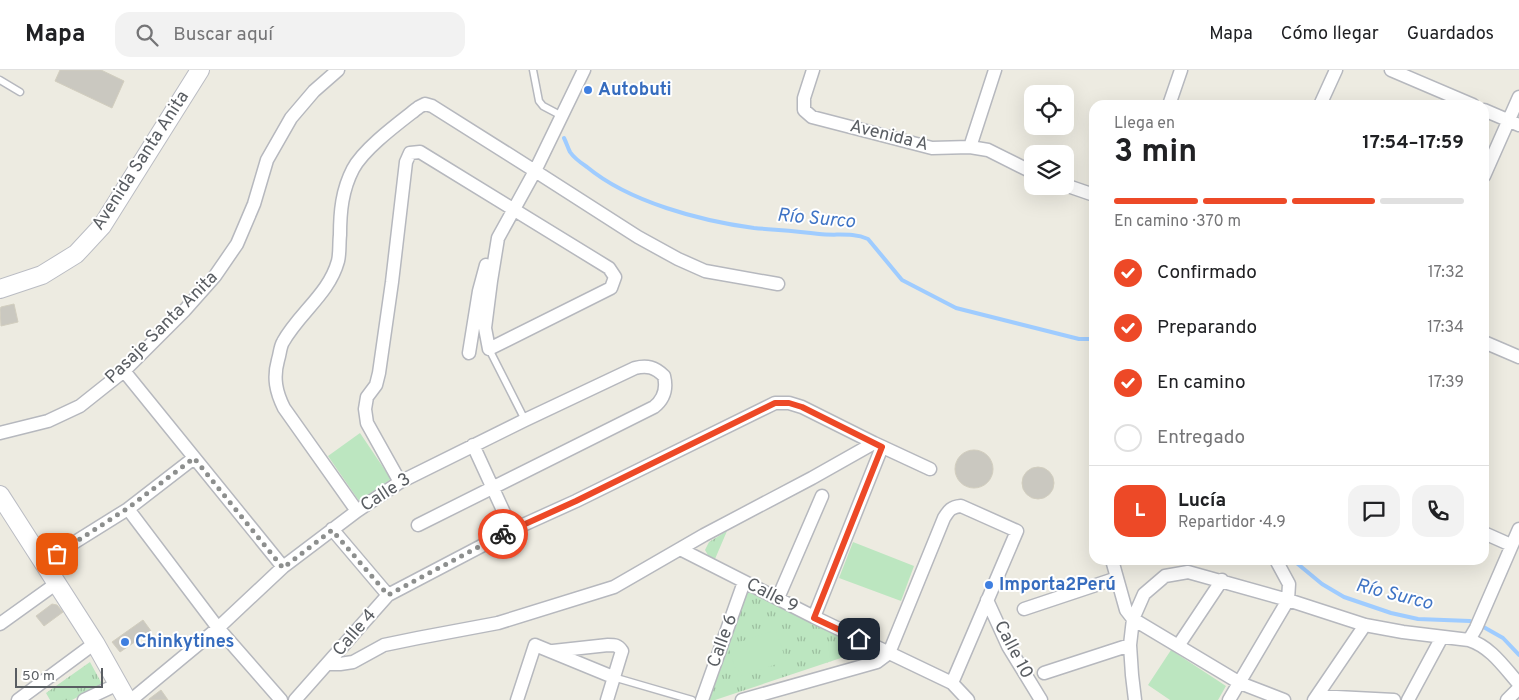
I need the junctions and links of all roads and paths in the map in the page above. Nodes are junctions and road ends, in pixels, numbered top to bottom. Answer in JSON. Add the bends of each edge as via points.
{"nodes":[{"id":1,"x":200,"y":70,"type":"edge"},
{"id":2,"x":338,"y":70,"type":"edge"},
{"id":3,"x":533,"y":70,"type":"edge"},
{"id":4,"x":584,"y":70,"type":"edge"},
{"id":5,"x":813,"y":70,"type":"edge"},
{"id":6,"x":994,"y":70,"type":"edge"},
{"id":7,"x":1181,"y":70,"type":"edge"},
{"id":8,"x":1336,"y":70,"type":"edge"},
{"id":9,"x":1391,"y":70,"type":"edge"},
{"id":10,"x":0,"y":80,"type":"edge"},
{"id":11,"x":20,"y":92,"type":"dead end"},
{"id":12,"x":1519,"y":97,"type":"edge"},
{"id":13,"x":1171,"y":100,"type":"edge"},
{"id":14,"x":1322,"y":100,"type":"edge"},
{"id":15,"x":1461,"y":100,"type":"edge"},
{"id":16,"x":1489,"y":112,"type":"edge"},
{"id":17,"x":562,"y":116,"type":"junction"},
{"id":18,"x":1514,"y":122,"type":"edge"},
{"id":19,"x":970,"y":147,"type":"junction"},
{"id":20,"x":1489,"y":167,"type":"edge"},
{"id":21,"x":1024,"y":168,"type":"edge"},
{"id":22,"x":535,"y":170,"type":"junction"},
{"id":23,"x":1074,"y":188,"type":"edge"},
{"id":24,"x":1089,"y":193,"type":"edge"},
{"id":25,"x":514,"y":210,"type":"junction"},
{"id":26,"x":498,"y":238,"type":"junction"},
{"id":27,"x":778,"y":284,"type":"dead end"},
{"id":28,"x":0,"y":289,"type":"edge"},
{"id":29,"x":1489,"y":344,"type":"edge"},
{"id":30,"x":489,"y":349,"type":"junction"},
{"id":31,"x":469,"y":353,"type":"dead end"},
{"id":32,"x":1519,"y":357,"type":"edge"},
{"id":33,"x":124,"y":371,"type":"junction"},
{"id":34,"x":525,"y":420,"type":"junction"},
{"id":35,"x":0,"y":433,"type":"edge"},
{"id":36,"x":473,"y":445,"type":"junction"},
{"id":37,"x":878,"y":445,"type":"junction"},
{"id":38,"x":194,"y":458,"type":"junction"},
{"id":39,"x":930,"y":469,"type":"dead end"},
{"id":40,"x":400,"y":482,"type":"junction"},
{"id":41,"x":492,"y":488,"type":"junction"},
{"id":42,"x":0,"y":495,"type":"edge"},
{"id":43,"x":822,"y":496,"type":"dead end"},
{"id":44,"x":128,"y":508,"type":"junction"},
{"id":45,"x":357,"y":511,"type":"junction"},
{"id":46,"x":418,"y":524,"type":"dead end"},
{"id":47,"x":1519,"y":528,"type":"edge"},
{"id":48,"x":332,"y":530,"type":"junction"},
{"id":49,"x":512,"y":530,"type":"junction"},
{"id":50,"x":1489,"y":535,"type":"edge"},
{"id":51,"x":1512,"y":545,"type":"junction"},
{"id":52,"x":680,"y":549,"type":"junction"},
{"id":53,"x":43,"y":562,"type":"junction"},
{"id":54,"x":1113,"y":565,"type":"edge"},
{"id":55,"x":1279,"y":565,"type":"edge"},
{"id":56,"x":283,"y":568,"type":"junction"},
{"id":57,"x":1117,"y":578,"type":"junction"},
{"id":58,"x":1222,"y":580,"type":"junction"},
{"id":59,"x":744,"y":582,"type":"junction"},
{"id":60,"x":57,"y":583,"type":"junction"},
{"id":61,"x":388,"y":595,"type":"junction"},
{"id":62,"x":778,"y":598,"type":"junction"},
{"id":63,"x":987,"y":600,"type":"junction"},
{"id":64,"x":1288,"y":600,"type":"junction"},
{"id":65,"x":1024,"y":609,"type":"dead end"},
{"id":66,"x":814,"y":618,"type":"junction"},
{"id":67,"x":1132,"y":619,"type":"junction"},
{"id":68,"x":0,"y":624,"type":"edge"},
{"id":69,"x":1365,"y":625,"type":"junction"},
{"id":70,"x":218,"y":628,"type":"junction"},
{"id":71,"x":1442,"y":637,"type":"junction"},
{"id":72,"x":1469,"y":640,"type":"junction"},
{"id":73,"x":95,"y":643,"type":"junction"},
{"id":74,"x":1130,"y":645,"type":"junction"},
{"id":75,"x":1178,"y":646,"type":"junction"},
{"id":76,"x":550,"y":651,"type":"junction"},
{"id":77,"x":889,"y":653,"type":"junction"},
{"id":78,"x":327,"y":664,"type":"junction"},
{"id":79,"x":1044,"y":673,"type":"dead end"},
{"id":80,"x":613,"y":677,"type":"junction"},
{"id":81,"x":952,"y":683,"type":"junction"},
{"id":82,"x":1240,"y":683,"type":"junction"},
{"id":83,"x":118,"y":684,"type":"junction"},
{"id":84,"x":1519,"y":684,"type":"edge"},
{"id":85,"x":1519,"y":688,"type":"edge"},
{"id":86,"x":1316,"y":698,"type":"edge"},
{"id":87,"x":18,"y":700,"type":"edge"},
{"id":88,"x":84,"y":700,"type":"edge"},
{"id":89,"x":129,"y":700,"type":"edge"},
{"id":90,"x":281,"y":700,"type":"edge"},
{"id":91,"x":295,"y":700,"type":"edge"},
{"id":92,"x":517,"y":700,"type":"edge"},
{"id":93,"x":607,"y":700,"type":"edge"},
{"id":94,"x":692,"y":700,"type":"edge"},
{"id":95,"x":702,"y":700,"type":"edge"},
{"id":96,"x":742,"y":700,"type":"edge"},
{"id":97,"x":968,"y":700,"type":"edge"},
{"id":98,"x":1041,"y":700,"type":"edge"},
{"id":99,"x":1136,"y":700,"type":"edge"},
{"id":100,"x":1229,"y":700,"type":"edge"},
{"id":101,"x":1284,"y":700,"type":"edge"},
{"id":102,"x":1394,"y":700,"type":"edge"},
{"id":103,"x":1408,"y":700,"type":"edge"},
{"id":104,"x":1507,"y":700,"type":"edge"}],
"edges":[{"from":1,"to":28,"type":"street","name":"Avenida Santa Anita","via":[[102,226],[76,254],[42,275]]},
{"from":2,"to":33,"type":"street","name":"Pasaje Santa Anita","via":[[291,118],[267,160],[254,204],[237,244],[215,276]]},
{"from":3,"to":17,"type":"lane","via":[[542,106]]},
{"from":4,"to":17,"type":"street"},
{"from":5,"to":19,"type":"street","name":"Avenida A","via":[[804,98],[804,110],[812,117],[932,148]]},
{"from":6,"to":19,"type":"street"},
{"from":7,"to":13,"type":"street"},
{"from":8,"to":14,"type":"street"},
{"from":9,"to":15,"type":"street"},
{"from":10,"to":11,"type":"lane"},
{"from":12,"to":18,"type":"street"},
{"from":16,"to":18,"type":"street"},
{"from":17,"to":22,"type":"street"},
{"from":18,"to":20,"type":"street"},
{"from":19,"to":21,"type":"street","name":"Avenida A","via":[[988,150]]},
{"from":22,"to":25,"type":"street"},
{"from":22,"to":27,"type":"street","via":[[678,259],[705,271]]},
{"from":22,"to":45,"type":"street","via":[[425,104],[390,130],[354,166],[345,184],[340,211],[339,259],[333,276],[282,344],[275,370],[277,394],[284,408]]},
{"from":23,"to":24,"type":"street"},
{"from":25,"to":26,"type":"street"},
{"from":25,"to":30,"type":"street","via":[[609,268],[615,277],[610,288]]},
{"from":25,"to":40,"type":"street","via":[[420,152],[410,153],[406,162],[379,373],[365,409],[367,423]]},
{"from":26,"to":30,"type":"street","via":[[484,328]]},
{"from":26,"to":31,"type":"street","via":[[489,252],[479,291]]},
{"from":29,"to":32,"type":"street"},
{"from":30,"to":34,"type":"lane"},
{"from":33,"to":35,"type":"street","name":"Pasaje Santa Anita","via":[[80,406],[48,421]]},
{"from":33,"to":38,"type":"street"},
{"from":34,"to":36,"type":"street","name":"Calle 3"},
{"from":34,"to":41,"type":"street","name":"Calle 3","via":[[636,368],[655,368],[664,376],[664,393],[654,407]]},
{"from":36,"to":40,"type":"street","name":"Calle 3"},
{"from":36,"to":41,"type":"street"},
{"from":37,"to":39,"type":"street","name":"Calle 4"},
{"from":37,"to":49,"type":"street","name":"Calle 4","via":[[802,407],[775,403]]},
{"from":37,"to":52,"type":"street"},
{"from":37,"to":66,"type":"street"},
{"from":38,"to":44,"type":"street"},
{"from":38,"to":56,"type":"street"},
{"from":40,"to":45,"type":"street","name":"Calle 3"},
{"from":41,"to":46,"type":"street"},
{"from":41,"to":49,"type":"street"},
{"from":42,"to":53,"type":"street"},
{"from":43,"to":62,"type":"street"},
{"from":44,"to":53,"type":"street"},
{"from":44,"to":70,"type":"street"},
{"from":45,"to":48,"type":"street","name":"Calle 3"},
{"from":47,"to":51,"type":"street"},
{"from":48,"to":56,"type":"street","name":"Calle 3"},
{"from":48,"to":61,"type":"street"},
{"from":49,"to":61,"type":"street","name":"Calle 4"},
{"from":50,"to":51,"type":"street"},
{"from":51,"to":72,"type":"street"},
{"from":52,"to":59,"type":"street","name":"Calle 9"},
{"from":52,"to":78,"type":"street","via":[[614,587],[498,623],[384,646],[353,662]]},
{"from":53,"to":60,"type":"street"},
{"from":54,"to":57,"type":"street"},
{"from":55,"to":64,"type":"street","via":[[1289,584]]},
{"from":56,"to":70,"type":"street","name":"Calle 3"},
{"from":57,"to":65,"type":"street"},
{"from":57,"to":67,"type":"street","via":[[1126,610]]},
{"from":58,"to":64,"type":"street"},
{"from":58,"to":67,"type":"street","via":[[1188,572],[1165,576],[1144,594]]},
{"from":58,"to":75,"type":"street"},
{"from":59,"to":62,"type":"street","name":"Calle 9"},
{"from":59,"to":95,"type":"street","name":"Calle 6"},
{"from":60,"to":68,"type":"street"},
{"from":60,"to":73,"type":"street"},
{"from":61,"to":78,"type":"street","name":"Calle 4"},
{"from":62,"to":66,"type":"street","name":"Calle 9"},
{"from":63,"to":77,"type":"street","via":[[1017,531],[967,508],[954,507],[944,518]]},
{"from":63,"to":81,"type":"street"},
{"from":63,"to":98,"type":"street","name":"Calle 10","via":[[1008,646]]},
{"from":64,"to":69,"type":"street"},
{"from":64,"to":82,"type":"street"},
{"from":66,"to":77,"type":"street","name":"Calle 9"},
{"from":67,"to":74,"type":"street"},
{"from":67,"to":75,"type":"street"},
{"from":69,"to":71,"type":"street"},
{"from":69,"to":86,"type":"street"},
{"from":70,"to":89,"type":"street","name":"Calle 3"},
{"from":70,"to":90,"type":"street"},
{"from":71,"to":72,"type":"street"},
{"from":71,"to":103,"type":"street"},
{"from":72,"to":84,"type":"street","via":[[1491,652]]},
{"from":73,"to":83,"type":"street"},
{"from":73,"to":87,"type":"street"},
{"from":74,"to":79,"type":"street"},
{"from":74,"to":99,"type":"street"},
{"from":75,"to":82,"type":"street"},
{"from":76,"to":80,"type":"street"},
{"from":76,"to":80,"type":"street","via":[[616,645],[622,650]]},
{"from":76,"to":92,"type":"street","via":[[535,645]]},
{"from":77,"to":81,"type":"street","name":"Calle 9"},
{"from":77,"to":96,"type":"street","via":[[877,662]]},
{"from":78,"to":91,"type":"street","name":"Calle 4"},
{"from":80,"to":93,"type":"street"},
{"from":80,"to":94,"type":"lane"},
{"from":81,"to":97,"type":"street","name":"Calle 9"},
{"from":82,"to":100,"type":"street"},
{"from":82,"to":101,"type":"street"},
{"from":83,"to":88,"type":"street"},
{"from":83,"to":89,"type":"street"},
{"from":85,"to":104,"type":"street"},
{"from":86,"to":102,"type":"street"}]}
